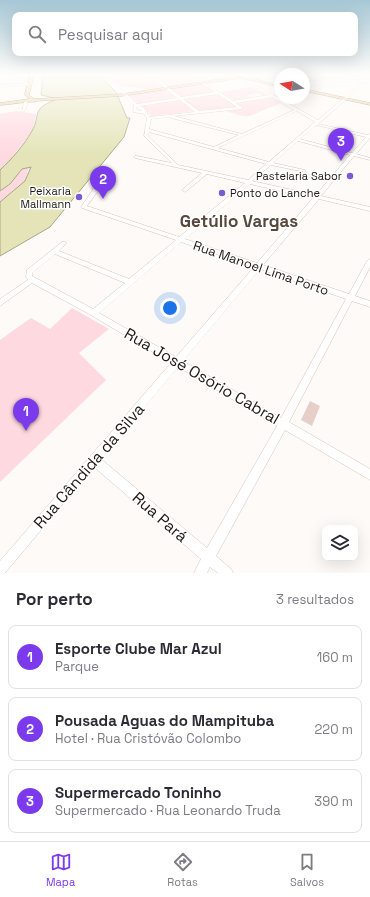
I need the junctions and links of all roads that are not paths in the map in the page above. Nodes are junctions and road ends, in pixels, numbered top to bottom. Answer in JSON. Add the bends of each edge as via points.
{"nodes":[{"id":1,"x":25,"y":101,"type":"edge"},
{"id":2,"x":19,"y":102,"type":"edge"},
{"id":3,"x":133,"y":102,"type":"edge"},
{"id":4,"x":160,"y":102,"type":"edge"},
{"id":5,"x":185,"y":102,"type":"edge"},
{"id":6,"x":233,"y":102,"type":"edge"},
{"id":7,"x":282,"y":102,"type":"edge"},
{"id":8,"x":341,"y":102,"type":"edge"},
{"id":9,"x":356,"y":102,"type":"edge"},
{"id":10,"x":0,"y":104,"type":"edge"},
{"id":11,"x":136,"y":105,"type":"junction"},
{"id":12,"x":370,"y":105,"type":"edge"},
{"id":13,"x":296,"y":110,"type":"junction"},
{"id":14,"x":23,"y":111,"type":"dead end"},
{"id":15,"x":199,"y":112,"type":"junction"},
{"id":16,"x":146,"y":113,"type":"junction"},
{"id":17,"x":167,"y":116,"type":"junction"},
{"id":18,"x":149,"y":118,"type":"junction"},
{"id":19,"x":317,"y":123,"type":"junction"},
{"id":20,"x":148,"y":130,"type":"junction"},
{"id":21,"x":242,"y":135,"type":"junction"},
{"id":22,"x":370,"y":136,"type":"edge"},
{"id":23,"x":298,"y":140,"type":"junction"},
{"id":24,"x":215,"y":148,"type":"junction"},
{"id":25,"x":354,"y":155,"type":"junction"},
{"id":26,"x":138,"y":156,"type":"dead end"},
{"id":27,"x":370,"y":159,"type":"edge"},
{"id":28,"x":270,"y":164,"type":"junction"},
{"id":29,"x":176,"y":165,"type":"junction"},
{"id":30,"x":104,"y":167,"type":"dead end"},
{"id":31,"x":303,"y":170,"type":"dead end"},
{"id":32,"x":206,"y":172,"type":"junction"},
{"id":33,"x":250,"y":182,"type":"junction"},
{"id":34,"x":185,"y":190,"type":"dead end"},
{"id":35,"x":317,"y":197,"type":"junction"},
{"id":36,"x":370,"y":209,"type":"edge"},
{"id":37,"x":180,"y":240,"type":"junction"},
{"id":38,"x":64,"y":243,"type":"dead end"},
{"id":39,"x":54,"y":251,"type":"junction"},
{"id":40,"x":370,"y":261,"type":"edge"},
{"id":41,"x":258,"y":267,"type":"junction"},
{"id":42,"x":32,"y":280,"type":"junction"},
{"id":43,"x":129,"y":282,"type":"junction"},
{"id":44,"x":350,"y":298,"type":"junction"},
{"id":45,"x":0,"y":303,"type":"edge"},
{"id":46,"x":370,"y":304,"type":"edge"},
{"id":47,"x":94,"y":313,"type":"junction"},
{"id":48,"x":178,"y":362,"type":"junction"},
{"id":49,"x":283,"y":424,"type":"junction"},
{"id":50,"x":94,"y":460,"type":"junction"},
{"id":51,"x":370,"y":475,"type":"edge"},
{"id":52,"x":208,"y":558,"type":"junction"},
{"id":53,"x":0,"y":570,"type":"edge"},
{"id":54,"x":200,"y":573,"type":"edge"},
{"id":55,"x":227,"y":573,"type":"edge"}],
"edges":[{"from":1,"to":14,"type":"street"},
{"from":2,"to":10,"type":"main road"},
{"from":3,"to":11,"type":"street"},
{"from":4,"to":11,"type":"street"},
{"from":5,"to":15,"type":"street"},
{"from":6,"to":15,"type":"street","via":[[241,108]]},
{"from":7,"to":13,"type":"street"},
{"from":8,"to":19,"type":"street"},
{"from":9,"to":12,"type":"main road"},
{"from":11,"to":16,"type":"street"},
{"from":11,"to":16,"type":"street","via":[[134,111]]},
{"from":13,"to":19,"type":"street"},
{"from":13,"to":21,"type":"street"},
{"from":15,"to":17,"type":"street"},
{"from":16,"to":18,"type":"street"},
{"from":17,"to":18,"type":"street"},
{"from":17,"to":21,"type":"street"},
{"from":18,"to":20,"type":"street"},
{"from":19,"to":22,"type":"street"},
{"from":19,"to":23,"type":"street"},
{"from":20,"to":24,"type":"street"},
{"from":20,"to":29,"type":"street","via":[[146,136]]},
{"from":21,"to":24,"type":"street"},
{"from":22,"to":25,"type":"street","name":"Rua Cândida da Silva"},
{"from":23,"to":25,"type":"street"},
{"from":23,"to":28,"type":"street"},
{"from":24,"to":28,"type":"street"},
{"from":25,"to":27,"type":"street"},
{"from":25,"to":35,"type":"street","name":"Rua Cândida da Silva"},
{"from":26,"to":29,"type":"street"},
{"from":28,"to":31,"type":"street"},
{"from":28,"to":33,"type":"street"},
{"from":29,"to":32,"type":"street"},
{"from":30,"to":37,"type":"street","name":"Rua Manoel Lima Porto","via":[[96,189],[84,207]]},
{"from":32,"to":33,"type":"street"},
{"from":32,"to":34,"type":"street"},
{"from":33,"to":35,"type":"street"},
{"from":33,"to":37,"type":"street"},
{"from":35,"to":36,"type":"street"},
{"from":35,"to":41,"type":"street","name":"Rua Cândida da Silva"},
{"from":37,"to":41,"type":"street","name":"Rua Manoel Lima Porto"},
{"from":37,"to":43,"type":"street"},
{"from":38,"to":39,"type":"street"},
{"from":39,"to":42,"type":"street","via":[[29,272],[28,277]]},
{"from":39,"to":43,"type":"street"},
{"from":40,"to":44,"type":"street"},
{"from":41,"to":44,"type":"street","name":"Rua Manoel Lima Porto"},
{"from":41,"to":48,"type":"street","name":"Rua Cândida da Silva"},
{"from":42,"to":45,"type":"street"},
{"from":42,"to":47,"type":"street","name":"Rua José Osório Cabral"},
{"from":43,"to":47,"type":"street"},
{"from":44,"to":46,"type":"street","name":"Rua Manoel Lima Porto"},
{"from":44,"to":49,"type":"street"},
{"from":47,"to":48,"type":"street","name":"Rua José Osório Cabral"},
{"from":48,"to":49,"type":"street","name":"Rua José Osório Cabral"},
{"from":48,"to":50,"type":"street","name":"Rua Cândida da Silva"},
{"from":49,"to":51,"type":"street","name":"Rua José Osório Cabral"},
{"from":49,"to":52,"type":"street"},
{"from":50,"to":52,"type":"street","name":"Rua Pará"},
{"from":50,"to":53,"type":"street","name":"Rua Cândida da Silva"},
{"from":52,"to":54,"type":"street"},
{"from":52,"to":55,"type":"street","name":"Rua Pará"}]}
